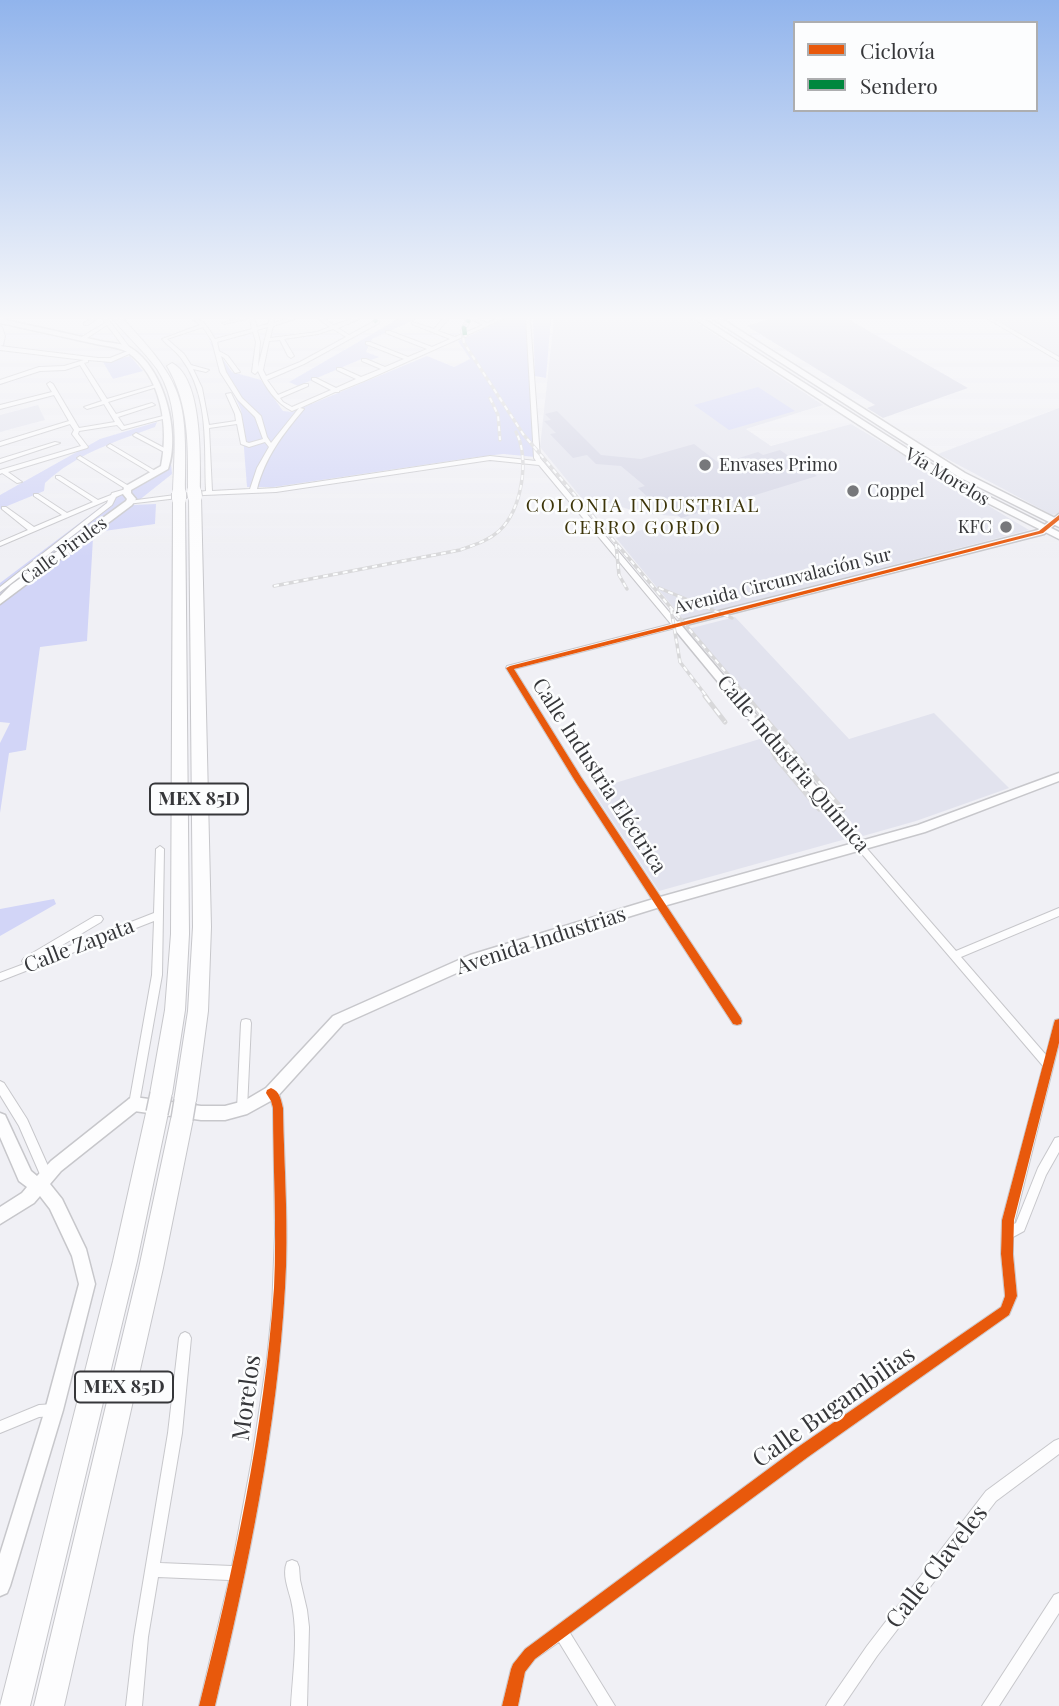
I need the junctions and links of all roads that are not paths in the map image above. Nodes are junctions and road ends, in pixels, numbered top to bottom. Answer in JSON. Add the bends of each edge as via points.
{"nodes":[{"id":1,"x":31,"y":399,"type":"edge"},
{"id":2,"x":57,"y":399,"type":"edge"},
{"id":3,"x":114,"y":399,"type":"edge"},
{"id":4,"x":161,"y":399,"type":"edge"},
{"id":5,"x":174,"y":399,"type":"edge"},
{"id":6,"x":188,"y":399,"type":"edge"},
{"id":7,"x":203,"y":399,"type":"edge"},
{"id":8,"x":231,"y":399,"type":"edge"},
{"id":9,"x":240,"y":399,"type":"edge"},
{"id":10,"x":279,"y":399,"type":"edge"},
{"id":11,"x":320,"y":399,"type":"edge"},
{"id":12,"x":535,"y":399,"type":"edge"},
{"id":13,"x":823,"y":399,"type":"edge"},
{"id":14,"x":843,"y":399,"type":"edge"},
{"id":15,"x":106,"y":401,"type":"junction"},
{"id":16,"x":152,"y":405,"type":"dead end"},
{"id":17,"x":1,"y":406,"type":"edge"},
{"id":18,"x":87,"y":407,"type":"dead end"},
{"id":19,"x":300,"y":407,"type":"junction"},
{"id":20,"x":115,"y":415,"type":"junction"},
{"id":21,"x":167,"y":417,"type":"junction"},
{"id":22,"x":70,"y":422,"type":"junction"},
{"id":23,"x":240,"y":422,"type":"junction"},
{"id":24,"x":119,"y":423,"type":"junction"},
{"id":25,"x":205,"y":427,"type":"junction"},
{"id":26,"x":77,"y":430,"type":"junction"},
{"id":27,"x":136,"y":435,"type":"dead end"},
{"id":28,"x":265,"y":440,"type":"junction"},
{"id":29,"x":0,"y":443,"type":"edge"},
{"id":30,"x":57,"y":443,"type":"dead end"},
{"id":31,"x":110,"y":446,"type":"dead end"},
{"id":32,"x":272,"y":448,"type":"junction"},
{"id":33,"x":168,"y":452,"type":"junction"},
{"id":34,"x":80,"y":458,"type":"dead end"},
{"id":35,"x":0,"y":461,"type":"edge"},
{"id":36,"x":540,"y":463,"type":"junction"},
{"id":37,"x":1,"y":471,"type":"edge"},
{"id":38,"x":155,"y":473,"type":"junction"},
{"id":39,"x":58,"y":477,"type":"dead end"},
{"id":40,"x":19,"y":482,"type":"dead end"},
{"id":41,"x":128,"y":489,"type":"junction"},
{"id":42,"x":253,"y":491,"type":"junction"},
{"id":43,"x":114,"y":494,"type":"junction"},
{"id":44,"x":191,"y":494,"type":"junction"},
{"id":45,"x":36,"y":495,"type":"dead end"},
{"id":46,"x":97,"y":502,"type":"junction"},
{"id":47,"x":129,"y":503,"type":"junction"},
{"id":48,"x":4,"y":508,"type":"dead end"},
{"id":49,"x":67,"y":516,"type":"junction"},
{"id":50,"x":1054,"y":523,"type":"edge"},
{"id":51,"x":82,"y":526,"type":"junction"},
{"id":52,"x":33,"y":530,"type":"junction"},
{"id":53,"x":92,"y":530,"type":"junction"},
{"id":54,"x":1059,"y":536,"type":"edge"},
{"id":55,"x":0,"y":544,"type":"edge"},
{"id":56,"x":2,"y":594,"type":"edge"},
{"id":57,"x":676,"y":625,"type":"junction"},
{"id":58,"x":510,"y":668,"type":"joint"},
{"id":59,"x":1059,"y":777,"type":"edge"},
{"id":60,"x":859,"y":845,"type":"junction"},
{"id":61,"x":160,"y":849,"type":"dead end"},
{"id":62,"x":660,"y":902,"type":"junction"},
{"id":63,"x":1059,"y":912,"type":"edge"},
{"id":64,"x":158,"y":915,"type":"junction"},
{"id":65,"x":98,"y":919,"type":"dead end"},
{"id":66,"x":953,"y":956,"type":"junction"},
{"id":67,"x":1,"y":977,"type":"edge"},
{"id":68,"x":737,"y":1021,"type":"dead end"},
{"id":69,"x":246,"y":1023,"type":"dead end"},
{"id":70,"x":1059,"y":1023,"type":"edge"},
{"id":71,"x":1047,"y":1064,"type":"junction"},
{"id":72,"x":0,"y":1086,"type":"edge"},
{"id":73,"x":271,"y":1093,"type":"junction"},
{"id":74,"x":134,"y":1104,"type":"junction"},
{"id":75,"x":242,"y":1109,"type":"junction"},
{"id":76,"x":0,"y":1120,"type":"edge"},
{"id":77,"x":1059,"y":1142,"type":"edge"},
{"id":78,"x":42,"y":1180,"type":"junction"},
{"id":79,"x":0,"y":1216,"type":"edge"},
{"id":80,"x":1007,"y":1230,"type":"junction"},
{"id":81,"x":86,"y":1271,"type":"joint"},
{"id":82,"x":185,"y":1338,"type":"dead end"},
{"id":83,"x":54,"y":1410,"type":"junction"},
{"id":84,"x":0,"y":1427,"type":"edge"},
{"id":85,"x":1059,"y":1446,"type":"edge"},
{"id":86,"x":292,"y":1567,"type":"dead end"},
{"id":87,"x":154,"y":1570,"type":"junction"},
{"id":88,"x":237,"y":1573,"type":"junction"},
{"id":89,"x":0,"y":1586,"type":"edge"},
{"id":90,"x":1059,"y":1600,"type":"edge"},
{"id":91,"x":561,"y":1632,"type":"junction"},
{"id":92,"x":15,"y":1706,"type":"edge"},
{"id":93,"x":49,"y":1706,"type":"edge"},
{"id":94,"x":134,"y":1706,"type":"edge"},
{"id":95,"x":207,"y":1706,"type":"edge"},
{"id":96,"x":299,"y":1706,"type":"edge"},
{"id":97,"x":510,"y":1706,"type":"edge"},
{"id":98,"x":607,"y":1706,"type":"edge"},
{"id":99,"x":834,"y":1706,"type":"edge"},
{"id":100,"x":990,"y":1706,"type":"edge"}],
"edges":[{"from":1,"to":17,"type":"street"},
{"from":2,"to":22,"type":"street"},
{"from":3,"to":15,"type":"street"},
{"from":4,"to":21,"type":"street"},
{"from":5,"to":44,"type":"highway","number":"MEX 85D"},
{"from":6,"to":44,"type":"highway","number":"MEX 85D"},
{"from":7,"to":25,"type":"street"},
{"from":8,"to":23,"type":"street"},
{"from":9,"to":28,"type":"street","via":[[258,416]]},
{"from":10,"to":19,"type":"street","via":[[289,409]]},
{"from":11,"to":19,"type":"street"},
{"from":12,"to":36,"type":"street","via":[[535,450]]},
{"from":13,"to":50,"type":"main road","name":"Vía Morelos","via":[[986,501]]},
{"from":14,"to":50,"type":"main road","name":"Vía Morelos","via":[[962,475]]},
{"from":15,"to":18,"type":"street"},
{"from":15,"to":20,"type":"street"},
{"from":16,"to":20,"type":"street"},
{"from":19,"to":32,"type":"street"},
{"from":20,"to":24,"type":"street"},
{"from":21,"to":24,"type":"street","via":[[125,429]]},
{"from":21,"to":33,"type":"street"},
{"from":22,"to":26,"type":"street"},
{"from":22,"to":29,"type":"street"},
{"from":23,"to":25,"type":"street"},
{"from":23,"to":28,"type":"street","via":[[245,445]]},
{"from":24,"to":26,"type":"street"},
{"from":25,"to":44,"type":"street"},
{"from":26,"to":37,"type":"street","via":[[84,447]]},
{"from":27,"to":33,"type":"street"},
{"from":28,"to":32,"type":"street"},
{"from":30,"to":35,"type":"street"},
{"from":31,"to":38,"type":"street"},
{"from":32,"to":42,"type":"street"},
{"from":33,"to":38,"type":"street","via":[[166,465]]},
{"from":34,"to":41,"type":"street"},
{"from":36,"to":42,"type":"street","via":[[490,458]]},
{"from":36,"to":57,"type":"street","name":"Calle Industria Química"},
{"from":37,"to":40,"type":"street"},
{"from":38,"to":41,"type":"street"},
{"from":39,"to":46,"type":"street"},
{"from":41,"to":43,"type":"street"},
{"from":41,"to":47,"type":"street"},
{"from":42,"to":44,"type":"street"},
{"from":43,"to":46,"type":"street"},
{"from":43,"to":51,"type":"street","name":"Calle Pirules","via":[[110,504]]},
{"from":44,"to":47,"type":"street"},
{"from":44,"to":92,"type":"highway","number":"MEX 85D","via":[[175,1010],[125,1261]]},
{"from":44,"to":93,"type":"highway","number":"MEX 85D","via":[[202,927],[198,1012],[184,1110],[151,1268]]},
{"from":45,"to":49,"type":"street"},
{"from":46,"to":49,"type":"street"},
{"from":47,"to":53,"type":"street","name":"Calle Pirules"},
{"from":48,"to":52,"type":"street"},
{"from":49,"to":52,"type":"street"},
{"from":50,"to":54,"type":"main road","name":"Vía Morelos"},
{"from":50,"to":57,"type":"street","name":"Avenida Circunvalación Sur"},
{"from":51,"to":53,"type":"street"},
{"from":51,"to":56,"type":"street","name":"Calle Pirules"},
{"from":52,"to":55,"type":"street"},
{"from":53,"to":56,"type":"street","name":"Calle Pirules"},
{"from":57,"to":58,"type":"street","name":"Avenida Circunvalación Sur"},
{"from":57,"to":60,"type":"street","name":"Calle Industria Química"},
{"from":58,"to":62,"type":"street","name":"Calle Industria Eléctrica"},
{"from":59,"to":60,"type":"street","name":"Avenida Industrias","via":[[952,819]]},
{"from":60,"to":62,"type":"street","name":"Avenida Industrias"},
{"from":60,"to":66,"type":"street","name":"Calle Industria Química"},
{"from":61,"to":64,"type":"street"},
{"from":62,"to":68,"type":"street","name":"Calle Industria Eléctrica"},
{"from":62,"to":73,"type":"street","name":"Avenida Industrias","via":[[485,955],[347,1015],[328,1028]]},
{"from":63,"to":66,"type":"street"},
{"from":64,"to":67,"type":"street","name":"Calle Zapata"},
{"from":64,"to":74,"type":"street","via":[[157,975]]},
{"from":65,"to":67,"type":"street"},
{"from":66,"to":71,"type":"street","name":"Calle Industria Química"},
{"from":69,"to":75,"type":"street"},
{"from":70,"to":71,"type":"street","name":"Calle Bugambilias"},
{"from":71,"to":80,"type":"street","name":"Calle Bugambilias"},
{"from":72,"to":78,"type":"street","via":[[23,1123]]},
{"from":73,"to":75,"type":"street","name":"Avenida Industrias"},
{"from":73,"to":88,"type":"street","name":"Morelos","via":[[278,1108],[278,1309]]},
{"from":74,"to":75,"type":"street","name":"Avenida Industrias","via":[[201,1113]]},
{"from":74,"to":78,"type":"street"},
{"from":76,"to":78,"type":"street","via":[[25,1176]]},
{"from":77,"to":80,"type":"street","via":[[1020,1227]]},
{"from":78,"to":79,"type":"street","via":[[28,1198]]},
{"from":78,"to":81,"type":"street"},
{"from":80,"to":91,"type":"street","name":"Calle Bugambilias","via":[[1011,1296],[1005,1311],[803,1452]]},
{"from":81,"to":83,"type":"street","via":[[85,1298]]},
{"from":82,"to":87,"type":"street"},
{"from":83,"to":84,"type":"street","via":[[39,1411]]},
{"from":83,"to":89,"type":"street"},
{"from":85,"to":99,"type":"street","name":"Calle Claveles","via":[[991,1496]]},
{"from":86,"to":96,"type":"street","via":[[303,1640]]},
{"from":87,"to":88,"type":"street"},
{"from":87,"to":94,"type":"street"},
{"from":88,"to":95,"type":"street","name":"Morelos"},
{"from":90,"to":100,"type":"street"},
{"from":91,"to":97,"type":"street","name":"Calle Bugambilias","via":[[521,1664]]},
{"from":91,"to":98,"type":"street"}]}
